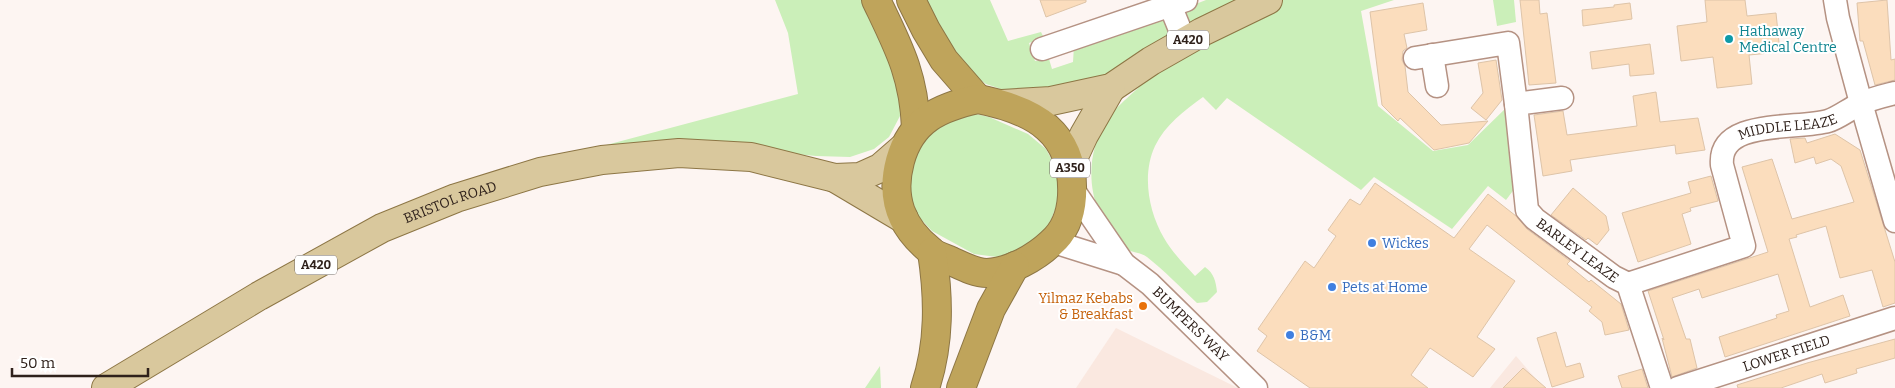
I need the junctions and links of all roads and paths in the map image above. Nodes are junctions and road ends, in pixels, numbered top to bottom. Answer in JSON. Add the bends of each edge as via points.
{"nodes":[{"id":1,"x":876,"y":0,"type":"edge"},
{"id":2,"x":911,"y":0,"type":"edge"},
{"id":3,"x":1268,"y":0,"type":"edge"},
{"id":4,"x":1835,"y":0,"type":"edge"},
{"id":5,"x":1178,"y":3,"type":"edge"},
{"id":6,"x":1184,"y":42,"type":"junction"},
{"id":7,"x":1055,"y":51,"type":"dead end"},
{"id":8,"x":1437,"y":86,"type":"dead end"},
{"id":9,"x":1111,"y":88,"type":"junction"},
{"id":10,"x":1895,"y":93,"type":"edge"},
{"id":11,"x":1562,"y":98,"type":"dead end"},
{"id":12,"x":990,"y":101,"type":"junction"},
{"id":13,"x":1861,"y":103,"type":"junction"},
{"id":14,"x":1516,"y":104,"type":"junction"},
{"id":15,"x":910,"y":138,"type":"junction"},
{"id":16,"x":1071,"y":177,"type":"junction"},
{"id":17,"x":835,"y":178,"type":"junction"},
{"id":18,"x":904,"y":219,"type":"junction"},
{"id":19,"x":1895,"y":221,"type":"edge"},
{"id":20,"x":1054,"y":242,"type":"junction"},
{"id":21,"x":932,"y":252,"type":"junction"},
{"id":22,"x":1124,"y":264,"type":"junction"},
{"id":23,"x":1015,"y":266,"type":"junction"},
{"id":24,"x":1628,"y":284,"type":"junction"},
{"id":25,"x":1895,"y":318,"type":"edge"},
{"id":26,"x":106,"y":388,"type":"edge"},
{"id":27,"x":924,"y":388,"type":"edge"},
{"id":28,"x":961,"y":388,"type":"edge"},
{"id":29,"x":1256,"y":388,"type":"edge"},
{"id":30,"x":1662,"y":388,"type":"edge"},
{"id":31,"x":1678,"y":388,"type":"edge"}],
"edges":[{"from":1,"to":15,"type":"highway","number":"A350","via":[[909,74],[915,104]]},
{"from":2,"to":12,"type":"highway","number":"A350","via":[[944,60]]},
{"from":3,"to":6,"type":"main road","number":"A420"},
{"from":4,"to":13,"type":"street"},
{"from":5,"to":6,"type":"street"},
{"from":5,"to":7,"type":"street"},
{"from":6,"to":9,"type":"main road","number":"A420"},
{"from":8,"to":14,"type":"street","name":"BARLEY LEAZE","via":[[1424,56],[1508,43]]},
{"from":9,"to":12,"type":"main road","number":"A420","via":[[1050,101]]},
{"from":9,"to":16,"type":"main road","number":"A420","via":[[1084,135]]},
{"from":10,"to":13,"type":"street","name":"MIDDLE LEAZE"},
{"from":11,"to":14,"type":"street"},
{"from":12,"to":15,"type":"highway","via":[[955,104],[941,110]]},
{"from":12,"to":16,"type":"highway","number":"A350","via":[[1030,115],[1046,127],[1061,142]]},
{"from":13,"to":19,"type":"street"},
{"from":13,"to":24,"type":"street","name":"MIDDLE LEAZE","via":[[1828,121],[1749,132],[1729,141],[1723,152],[1722,165],[1744,246]]},
{"from":14,"to":24,"type":"street","name":"BARLEY LEAZE","via":[[1527,210],[1614,277]]},
{"from":15,"to":17,"type":"main road","name":"BRISTOL ROAD","number":"A420","via":[[880,168],[860,177]]},
{"from":15,"to":18,"type":"highway","number":"A350","via":[[895,183]]},
{"from":16,"to":20,"type":"highway","number":"A350","via":[[1071,205],[1065,226]]},
{"from":16,"to":22,"type":"street","name":"BUMPERS WAY"},
{"from":17,"to":18,"type":"main road","name":"BRISTOL ROAD","number":"A420"},
{"from":17,"to":26,"type":"main road","name":"BRISTOL ROAD","number":"A420","via":[[751,157],[679,153],[602,160],[540,172],[456,198],[382,228],[259,296]]},
{"from":18,"to":21,"type":"highway","number":"A350"},
{"from":20,"to":22,"type":"street","name":"BUMPERS WAY"},
{"from":20,"to":23,"type":"highway","number":"A350","via":[[1036,257]]},
{"from":21,"to":23,"type":"highway","number":"A350","via":[[966,269],[987,273]]},
{"from":21,"to":27,"type":"highway","via":[[938,317],[933,356]]},
{"from":22,"to":29,"type":"street","name":"BUMPERS WAY","via":[[1150,284]]},
{"from":23,"to":28,"type":"highway","via":[[991,309]]},
{"from":24,"to":30,"type":"street","name":"BARLEY LEAZE"},
{"from":25,"to":31,"type":"street","name":"LOWER FIELD"}]}
